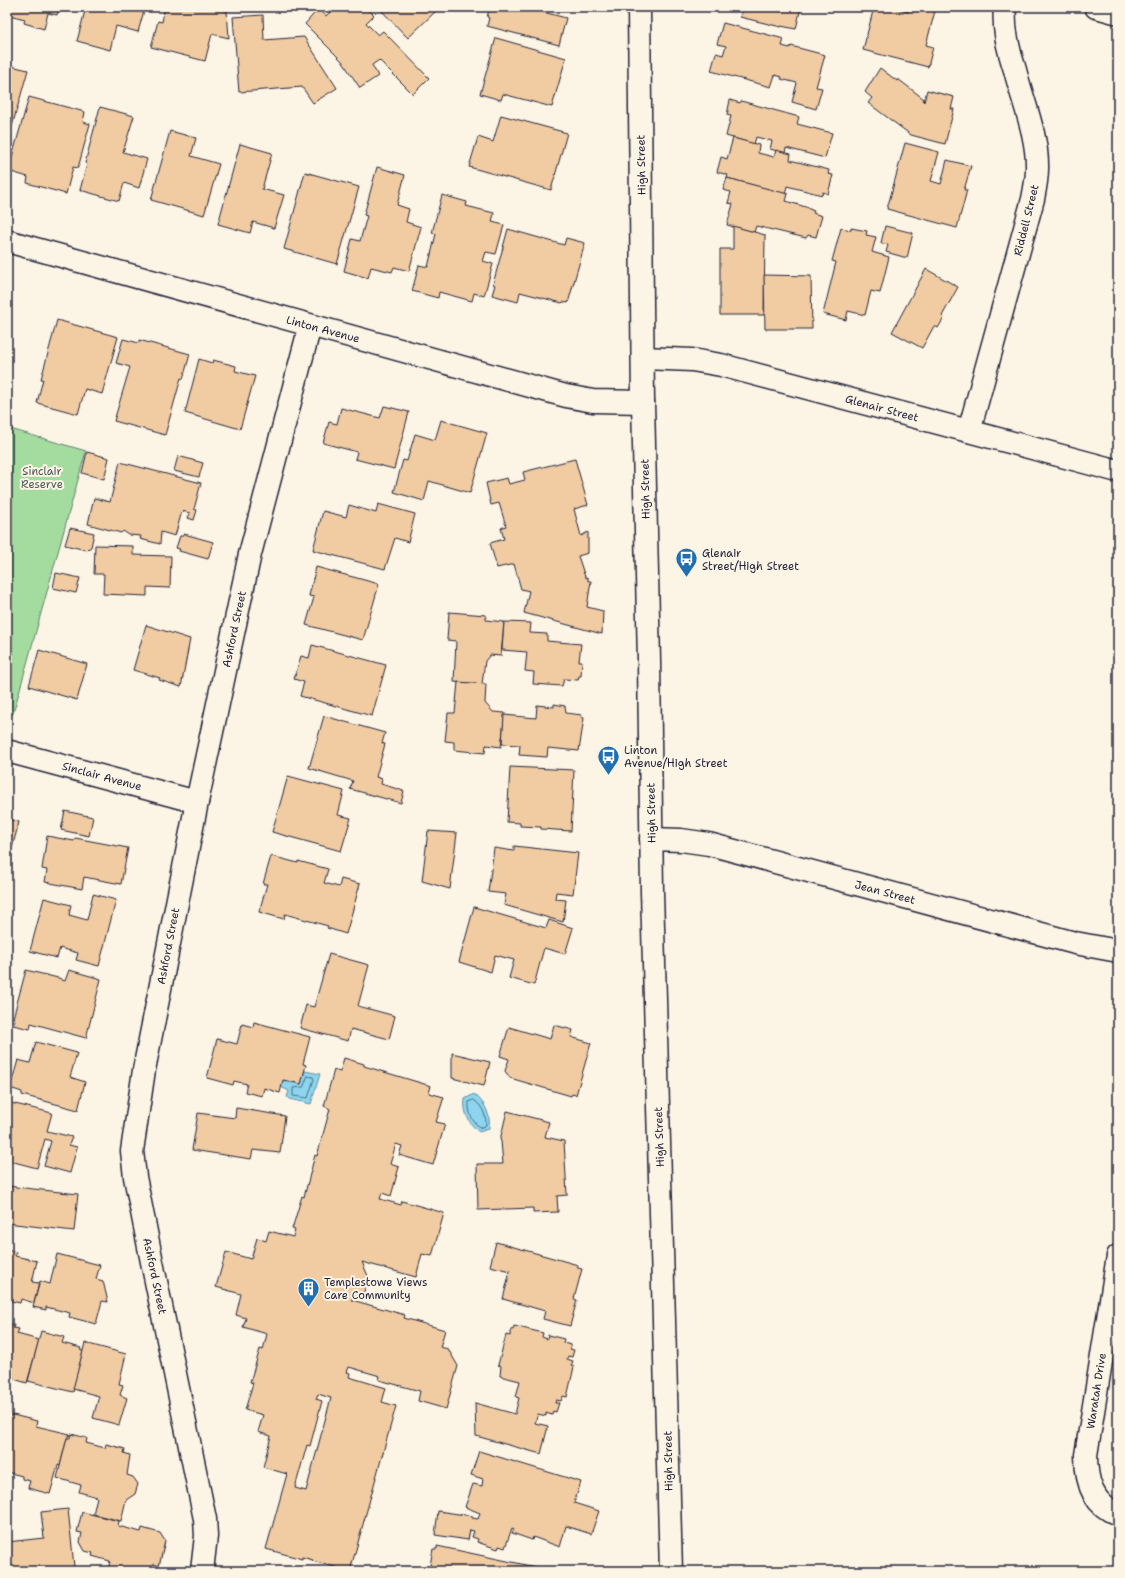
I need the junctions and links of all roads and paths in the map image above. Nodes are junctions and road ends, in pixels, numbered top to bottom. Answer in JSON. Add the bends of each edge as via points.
{"nodes":[{"id":1,"x":639,"y":7,"type":"edge"},
{"id":2,"x":1006,"y":7,"type":"edge"},
{"id":3,"x":1096,"y":7,"type":"edge"},
{"id":4,"x":1118,"y":13,"type":"edge"},
{"id":5,"x":7,"y":241,"type":"edge"},
{"id":6,"x":310,"y":326,"type":"junction"},
{"id":7,"x":643,"y":358,"type":"junction"},
{"id":8,"x":643,"y":402,"type":"junction"},
{"id":9,"x":969,"y":431,"type":"junction"},
{"id":10,"x":1118,"y":471,"type":"edge"},
{"id":11,"x":7,"y":750,"type":"edge"},
{"id":12,"x":197,"y":802,"type":"junction"},
{"id":13,"x":651,"y":839,"type":"junction"},
{"id":14,"x":1118,"y":951,"type":"edge"},
{"id":15,"x":1118,"y":1256,"type":"edge"},
{"id":16,"x":1118,"y":1514,"type":"edge"},
{"id":17,"x":202,"y":1571,"type":"edge"},
{"id":18,"x":671,"y":1571,"type":"edge"}],
"edges":[{"from":1,"to":7,"type":"street","name":"High Street"},
{"from":2,"to":9,"type":"street","name":"Riddell Street","via":[[1006,42],[1033,136],[1037,169],[1033,199]]},
{"from":3,"to":4,"type":"street"},
{"from":5,"to":6,"type":"street","name":"Linton Avenue"},
{"from":6,"to":8,"type":"street","name":"Linton Avenue","via":[[566,396],[593,401]]},
{"from":6,"to":12,"type":"street","name":"Ashford Street","via":[[250,554]]},
{"from":7,"to":8,"type":"street","name":"High Street"},
{"from":7,"to":9,"type":"street","name":"Glenair Street","via":[[692,360],[721,365]]},
{"from":8,"to":13,"type":"street","name":"High Street"},
{"from":9,"to":10,"type":"street","name":"Glenair Street"},
{"from":11,"to":12,"type":"street","name":"Sinclair Avenue"},
{"from":12,"to":17,"type":"street","name":"Ashford Street","via":[[144,1070],[132,1151],[144,1224],[205,1519]]},
{"from":13,"to":14,"type":"street","name":"Jean Street","via":[[709,844],[1075,943]]},
{"from":13,"to":18,"type":"street","name":"High Street"},
{"from":15,"to":16,"type":"street","name":"Waratah Drive","via":[[1086,1461],[1091,1490],[1107,1508]]}]}
